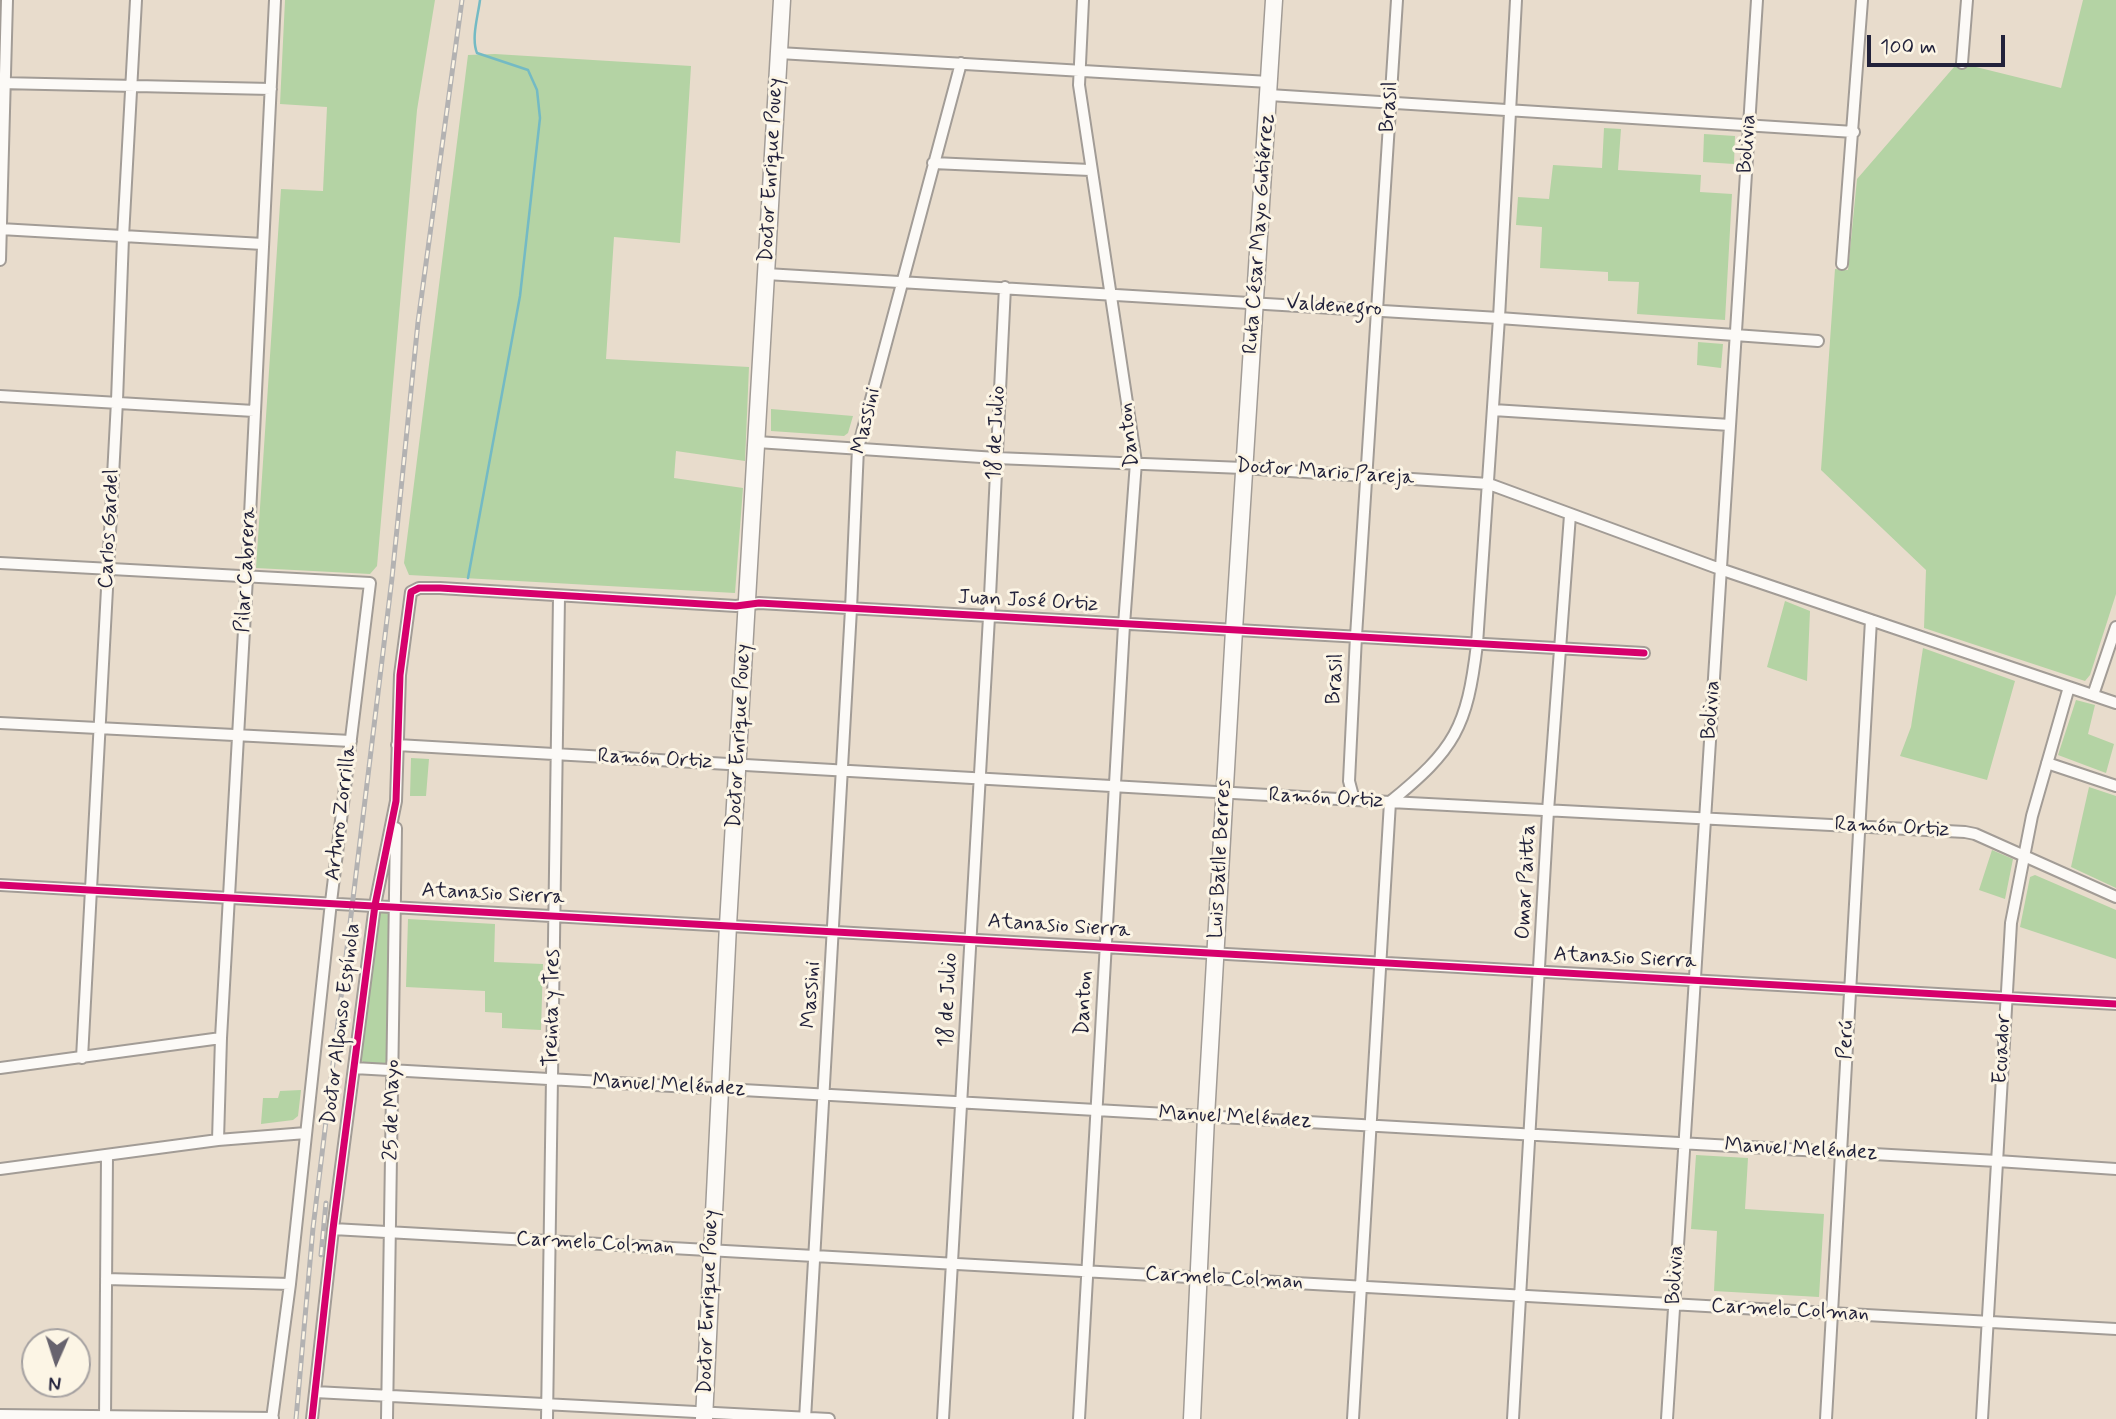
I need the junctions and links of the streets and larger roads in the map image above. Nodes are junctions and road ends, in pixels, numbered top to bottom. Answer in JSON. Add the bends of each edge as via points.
{"nodes":[{"id":1,"x":7,"y":0,"type":"edge"},
{"id":2,"x":136,"y":0,"type":"edge"},
{"id":3,"x":275,"y":0,"type":"edge"},
{"id":4,"x":782,"y":0,"type":"edge"},
{"id":5,"x":1083,"y":0,"type":"edge"},
{"id":6,"x":1274,"y":0,"type":"edge"},
{"id":7,"x":1396,"y":0,"type":"edge"},
{"id":8,"x":1516,"y":0,"type":"edge"},
{"id":9,"x":1756,"y":0,"type":"edge"},
{"id":10,"x":1862,"y":0,"type":"edge"},
{"id":11,"x":1967,"y":0,"type":"edge"},
{"id":12,"x":779,"y":53,"type":"junction"},
{"id":13,"x":961,"y":63,"type":"junction"},
{"id":14,"x":1962,"y":63,"type":"dead end"},
{"id":15,"x":1081,"y":70,"type":"junction"},
{"id":16,"x":3,"y":83,"type":"edge"},
{"id":17,"x":131,"y":86,"type":"junction"},
{"id":18,"x":1269,"y":88,"type":"junction"},
{"id":19,"x":271,"y":89,"type":"junction"},
{"id":20,"x":1391,"y":104,"type":"junction"},
{"id":21,"x":1508,"y":111,"type":"junction"},
{"id":22,"x":1749,"y":124,"type":"junction"},
{"id":23,"x":1854,"y":132,"type":"junction"},
{"id":24,"x":933,"y":163,"type":"junction"},
{"id":25,"x":1090,"y":170,"type":"junction"},
{"id":26,"x":1,"y":229,"type":"edge"},
{"id":27,"x":123,"y":237,"type":"junction"},
{"id":28,"x":263,"y":244,"type":"junction"},
{"id":29,"x":0,"y":260,"type":"edge"},
{"id":30,"x":1842,"y":264,"type":"dead end"},
{"id":31,"x":766,"y":274,"type":"junction"},
{"id":32,"x":903,"y":282,"type":"junction"},
{"id":33,"x":1005,"y":287,"type":"junction"},
{"id":34,"x":1110,"y":293,"type":"junction"},
{"id":35,"x":1256,"y":302,"type":"junction"},
{"id":36,"x":1376,"y":310,"type":"junction"},
{"id":37,"x":1499,"y":318,"type":"junction"},
{"id":38,"x":1736,"y":334,"type":"junction"},
{"id":39,"x":1818,"y":341,"type":"dead end"},
{"id":40,"x":0,"y":396,"type":"edge"},
{"id":41,"x":117,"y":401,"type":"junction"},
{"id":42,"x":1493,"y":410,"type":"junction"},
{"id":43,"x":254,"y":411,"type":"junction"},
{"id":44,"x":1730,"y":425,"type":"junction"},
{"id":45,"x":757,"y":442,"type":"junction"},
{"id":46,"x":858,"y":448,"type":"junction"},
{"id":47,"x":996,"y":458,"type":"junction"},
{"id":48,"x":1136,"y":462,"type":"junction"},
{"id":49,"x":1244,"y":468,"type":"junction"},
{"id":50,"x":1366,"y":476,"type":"junction"},
{"id":51,"x":1489,"y":484,"type":"junction"},
{"id":52,"x":1570,"y":515,"type":"junction"},
{"id":53,"x":0,"y":563,"type":"edge"},
{"id":54,"x":107,"y":569,"type":"junction"},
{"id":55,"x":1720,"y":569,"type":"junction"},
{"id":56,"x":247,"y":578,"type":"junction"},
{"id":57,"x":411,"y":592,"type":"joint"},
{"id":58,"x":559,"y":597,"type":"junction"},
{"id":59,"x":748,"y":605,"type":"junction"},
{"id":60,"x":852,"y":609,"type":"junction"},
{"id":61,"x":989,"y":617,"type":"junction"},
{"id":62,"x":1871,"y":620,"type":"junction"},
{"id":63,"x":1124,"y":625,"type":"junction"},
{"id":64,"x":2116,"y":627,"type":"edge"},
{"id":65,"x":1234,"y":630,"type":"junction"},
{"id":66,"x":1356,"y":636,"type":"junction"},
{"id":67,"x":1477,"y":644,"type":"junction"},
{"id":68,"x":1560,"y":649,"type":"junction"},
{"id":69,"x":1644,"y":653,"type":"dead end"},
{"id":70,"x":2069,"y":687,"type":"junction"},
{"id":71,"x":2093,"y":695,"type":"junction"},
{"id":72,"x":2116,"y":703,"type":"edge"},
{"id":73,"x":0,"y":723,"type":"edge"},
{"id":74,"x":99,"y":728,"type":"junction"},
{"id":75,"x":237,"y":736,"type":"junction"},
{"id":76,"x":351,"y":741,"type":"junction"},
{"id":77,"x":397,"y":745,"type":"junction"},
{"id":78,"x":557,"y":755,"type":"junction"},
{"id":79,"x":2047,"y":763,"type":"junction"},
{"id":80,"x":738,"y":765,"type":"junction"},
{"id":81,"x":842,"y":770,"type":"junction"},
{"id":82,"x":979,"y":778,"type":"junction"},
{"id":83,"x":1115,"y":786,"type":"junction"},
{"id":84,"x":2116,"y":786,"type":"edge"},
{"id":85,"x":1224,"y":793,"type":"junction"},
{"id":86,"x":1354,"y":800,"type":"junction"},
{"id":87,"x":396,"y":801,"type":"junction"},
{"id":88,"x":1390,"y":802,"type":"junction"},
{"id":89,"x":1548,"y":811,"type":"junction"},
{"id":90,"x":1704,"y":818,"type":"junction"},
{"id":91,"x":1860,"y":827,"type":"junction"},
{"id":92,"x":2025,"y":858,"type":"junction"},
{"id":93,"x":0,"y":885,"type":"edge"},
{"id":94,"x":92,"y":890,"type":"junction"},
{"id":95,"x":229,"y":897,"type":"junction"},
{"id":96,"x":2116,"y":897,"type":"edge"},
{"id":97,"x":331,"y":902,"type":"junction"},
{"id":98,"x":374,"y":905,"type":"junction"},
{"id":99,"x":395,"y":907,"type":"junction"},
{"id":100,"x":554,"y":915,"type":"junction"},
{"id":101,"x":728,"y":925,"type":"junction"},
{"id":102,"x":834,"y":931,"type":"junction"},
{"id":103,"x":969,"y":938,"type":"junction"},
{"id":104,"x":1105,"y":948,"type":"junction"},
{"id":105,"x":1216,"y":954,"type":"junction"},
{"id":106,"x":1379,"y":962,"type":"junction"},
{"id":107,"x":1539,"y":972,"type":"junction"},
{"id":108,"x":1693,"y":980,"type":"junction"},
{"id":109,"x":1850,"y":989,"type":"junction"},
{"id":110,"x":2005,"y":997,"type":"junction"},
{"id":111,"x":2116,"y":1004,"type":"edge"},
{"id":112,"x":221,"y":1038,"type":"junction"},
{"id":113,"x":82,"y":1058,"type":"junction"},
{"id":114,"x":0,"y":1068,"type":"edge"},
{"id":115,"x":354,"y":1068,"type":"junction"},
{"id":116,"x":394,"y":1071,"type":"junction"},
{"id":117,"x":552,"y":1080,"type":"junction"},
{"id":118,"x":720,"y":1089,"type":"junction"},
{"id":119,"x":823,"y":1094,"type":"junction"},
{"id":120,"x":961,"y":1103,"type":"junction"},
{"id":121,"x":1098,"y":1111,"type":"junction"},
{"id":122,"x":1206,"y":1117,"type":"junction"},
{"id":123,"x":1370,"y":1125,"type":"junction"},
{"id":124,"x":306,"y":1133,"type":"junction"},
{"id":125,"x":1530,"y":1135,"type":"junction"},
{"id":126,"x":218,"y":1140,"type":"junction"},
{"id":127,"x":1683,"y":1144,"type":"junction"},
{"id":128,"x":1840,"y":1152,"type":"junction"},
{"id":129,"x":107,"y":1156,"type":"junction"},
{"id":130,"x":1997,"y":1161,"type":"junction"},
{"id":131,"x":2116,"y":1169,"type":"edge"},
{"id":132,"x":0,"y":1170,"type":"edge"},
{"id":133,"x":332,"y":1229,"type":"junction"},
{"id":134,"x":390,"y":1232,"type":"junction"},
{"id":135,"x":550,"y":1241,"type":"junction"},
{"id":136,"x":710,"y":1250,"type":"junction"},
{"id":137,"x":816,"y":1257,"type":"junction"},
{"id":138,"x":952,"y":1265,"type":"junction"},
{"id":139,"x":1088,"y":1272,"type":"junction"},
{"id":140,"x":1199,"y":1277,"type":"junction"},
{"id":141,"x":106,"y":1279,"type":"junction"},
{"id":142,"x":290,"y":1284,"type":"junction"},
{"id":143,"x":1361,"y":1287,"type":"junction"},
{"id":144,"x":1521,"y":1296,"type":"junction"},
{"id":145,"x":1675,"y":1304,"type":"junction"},
{"id":146,"x":1832,"y":1313,"type":"junction"},
{"id":147,"x":1987,"y":1323,"type":"junction"},
{"id":148,"x":2116,"y":1329,"type":"edge"},
{"id":149,"x":315,"y":1392,"type":"junction"},
{"id":150,"x":387,"y":1396,"type":"junction"},
{"id":151,"x":547,"y":1404,"type":"junction"},
{"id":152,"x":0,"y":1415,"type":"edge"},
{"id":153,"x":704,"y":1416,"type":"edge"},
{"id":154,"x":105,"y":1418,"type":"edge"},
{"id":155,"x":272,"y":1418,"type":"edge"},
{"id":156,"x":805,"y":1418,"type":"edge"},
{"id":157,"x":312,"y":1419,"type":"edge"},
{"id":158,"x":387,"y":1419,"type":"edge"},
{"id":159,"x":547,"y":1419,"type":"edge"},
{"id":160,"x":829,"y":1419,"type":"edge"},
{"id":161,"x":943,"y":1419,"type":"edge"},
{"id":162,"x":1079,"y":1419,"type":"edge"},
{"id":163,"x":1192,"y":1419,"type":"edge"},
{"id":164,"x":1353,"y":1419,"type":"edge"},
{"id":165,"x":1513,"y":1419,"type":"edge"},
{"id":166,"x":1667,"y":1419,"type":"edge"},
{"id":167,"x":1826,"y":1419,"type":"edge"},
{"id":168,"x":1982,"y":1419,"type":"edge"}],
"edges":[{"from":1,"to":16,"type":"street"},
{"from":2,"to":17,"type":"street","name":"Carlos Gardel"},
{"from":3,"to":19,"type":"street","name":"Pilar Cabrera"},
{"from":4,"to":12,"type":"street","name":"Doctor Enrique Pouey"},
{"from":5,"to":15,"type":"street","name":"Danton"},
{"from":6,"to":18,"type":"street","name":"Ruta César Mayo Gutiérrez"},
{"from":7,"to":20,"type":"street","name":"Brasil"},
{"from":8,"to":21,"type":"street"},
{"from":9,"to":22,"type":"street","name":"Bolivia"},
{"from":10,"to":23,"type":"street"},
{"from":11,"to":14,"type":"street"},
{"from":12,"to":13,"type":"street"},
{"from":12,"to":31,"type":"street","name":"Doctor Enrique Pouey"},
{"from":13,"to":15,"type":"street"},
{"from":13,"to":24,"type":"street","name":"Massini"},
{"from":15,"to":18,"type":"street"},
{"from":15,"to":25,"type":"street","name":"Danton"},
{"from":16,"to":17,"type":"street"},
{"from":16,"to":26,"type":"street"},
{"from":17,"to":19,"type":"street"},
{"from":17,"to":27,"type":"street","name":"Carlos Gardel"},
{"from":18,"to":20,"type":"street"},
{"from":18,"to":35,"type":"street","name":"Ruta César Mayo Gutiérrez"},
{"from":19,"to":28,"type":"street","name":"Pilar Cabrera"},
{"from":20,"to":21,"type":"street"},
{"from":20,"to":36,"type":"street","name":"Brasil"},
{"from":21,"to":22,"type":"street"},
{"from":21,"to":37,"type":"street"},
{"from":22,"to":23,"type":"street"},
{"from":22,"to":38,"type":"street","name":"Bolivia"},
{"from":23,"to":30,"type":"street"},
{"from":24,"to":25,"type":"street"},
{"from":24,"to":32,"type":"street","name":"Massini"},
{"from":25,"to":34,"type":"street","name":"Danton"},
{"from":26,"to":27,"type":"street"},
{"from":26,"to":29,"type":"street"},
{"from":27,"to":28,"type":"street"},
{"from":27,"to":41,"type":"street","name":"Carlos Gardel"},
{"from":28,"to":43,"type":"street","name":"Pilar Cabrera"},
{"from":31,"to":32,"type":"street","name":"Valdenegro"},
{"from":31,"to":45,"type":"street","name":"Doctor Enrique Pouey"},
{"from":32,"to":33,"type":"street","name":"Valdenegro"},
{"from":32,"to":46,"type":"street","name":"Massini"},
{"from":33,"to":34,"type":"street","name":"Valdenegro"},
{"from":33,"to":47,"type":"street","name":"18 de Julio"},
{"from":34,"to":35,"type":"street","name":"Valdenegro"},
{"from":34,"to":48,"type":"street","name":"Danton"},
{"from":35,"to":36,"type":"street","name":"Valdenegro"},
{"from":35,"to":49,"type":"street","name":"Ruta César Mayo Gutiérrez"},
{"from":36,"to":37,"type":"street","name":"Valdenegro"},
{"from":36,"to":50,"type":"street","name":"Brasil"},
{"from":37,"to":38,"type":"street","name":"Valdenegro"},
{"from":37,"to":42,"type":"street"},
{"from":38,"to":39,"type":"street","name":"Valdenegro"},
{"from":38,"to":44,"type":"street","name":"Bolivia"},
{"from":40,"to":41,"type":"street"},
{"from":41,"to":43,"type":"street"},
{"from":41,"to":54,"type":"street","name":"Carlos Gardel"},
{"from":42,"to":44,"type":"street"},
{"from":42,"to":51,"type":"street"},
{"from":43,"to":56,"type":"street","name":"Pilar Cabrera"},
{"from":44,"to":55,"type":"street","name":"Bolivia"},
{"from":45,"to":46,"type":"street","name":"Doctor Mario Pareja"},
{"from":45,"to":59,"type":"street","name":"Doctor Enrique Pouey"},
{"from":46,"to":47,"type":"street","name":"Doctor Mario Pareja"},
{"from":46,"to":60,"type":"street","name":"Massini"},
{"from":47,"to":48,"type":"street","name":"Doctor Mario Pareja"},
{"from":47,"to":61,"type":"street","name":"18 de Julio"},
{"from":48,"to":49,"type":"street","name":"Doctor Mario Pareja"},
{"from":48,"to":63,"type":"street","name":"Danton"},
{"from":49,"to":50,"type":"street","name":"Doctor Mario Pareja"},
{"from":49,"to":65,"type":"street","name":"Luis Batlle Berres"},
{"from":50,"to":51,"type":"street","name":"Doctor Mario Pareja"},
{"from":50,"to":66,"type":"street","name":"Brasil"},
{"from":51,"to":52,"type":"street","name":"Doctor Mario Pareja"},
{"from":51,"to":67,"type":"street"},
{"from":52,"to":55,"type":"street","name":"Doctor Mario Pareja"},
{"from":52,"to":68,"type":"street","name":"Omar Paitta"},
{"from":53,"to":54,"type":"street"},
{"from":54,"to":56,"type":"street"},
{"from":54,"to":74,"type":"street","name":"Carlos Gardel"},
{"from":55,"to":62,"type":"street","name":"Doctor Mario Pareja"},
{"from":55,"to":90,"type":"street","name":"Bolivia"},
{"from":56,"to":75,"type":"street","name":"Pilar Cabrera"},
{"from":56,"to":76,"type":"street","name":"Arturo Zorrilla","via":[[370,583]]},
{"from":57,"to":58,"type":"street","name":"Juan José Ortiz","via":[[440,588]]},
{"from":57,"to":77,"type":"street","name":"Doctor Alfonso Espínola"},
{"from":58,"to":59,"type":"street","name":"Juan José Ortiz"},
{"from":58,"to":78,"type":"street","name":"Treinta y Tres"},
{"from":59,"to":60,"type":"street","name":"Juan José Ortiz"},
{"from":59,"to":80,"type":"street","name":"Doctor Enrique Pouey"},
{"from":60,"to":61,"type":"street","name":"Juan José Ortiz"},
{"from":60,"to":81,"type":"street","name":"Massini"},
{"from":61,"to":63,"type":"street","name":"Juan José Ortiz"},
{"from":61,"to":82,"type":"street","name":"18 de Julio"},
{"from":62,"to":70,"type":"street","name":"Doctor Mario Pareja"},
{"from":62,"to":91,"type":"street","name":"Perú"},
{"from":63,"to":65,"type":"street","name":"Juan José Ortiz"},
{"from":63,"to":83,"type":"street","name":"Danton"},
{"from":64,"to":71,"type":"street"},
{"from":65,"to":66,"type":"street","name":"Juan José Ortiz"},
{"from":65,"to":85,"type":"street","name":"Luis Batlle Berres"},
{"from":66,"to":67,"type":"street","name":"Juan José Ortiz"},
{"from":66,"to":86,"type":"street","name":"Brasil","via":[[1349,781]]},
{"from":67,"to":68,"type":"street","name":"Juan José Ortiz"},
{"from":67,"to":88,"type":"street","via":[[1472,683],[1455,736],[1428,769]]},
{"from":68,"to":69,"type":"street","name":"Juan José Ortiz"},
{"from":68,"to":89,"type":"street","name":"Omar Paitta"},
{"from":70,"to":71,"type":"street","name":"Doctor Mario Pareja"},
{"from":70,"to":79,"type":"street","name":"Ecuador"},
{"from":71,"to":72,"type":"street","name":"Doctor Mario Pareja"},
{"from":73,"to":74,"type":"street"},
{"from":74,"to":75,"type":"street"},
{"from":74,"to":94,"type":"street","name":"Carlos Gardel"},
{"from":75,"to":76,"type":"street"},
{"from":75,"to":95,"type":"street","name":"Pilar Cabrera"},
{"from":76,"to":97,"type":"street","name":"Arturo Zorrilla"},
{"from":77,"to":78,"type":"street","name":"Ramón Ortiz"},
{"from":77,"to":87,"type":"street","name":"Doctor Alfonso Espínola"},
{"from":78,"to":80,"type":"street","name":"Ramón Ortiz"},
{"from":78,"to":100,"type":"street","name":"Treinta y Tres"},
{"from":79,"to":84,"type":"street"},
{"from":79,"to":92,"type":"street","name":"Ecuador"},
{"from":80,"to":81,"type":"street","name":"Ramón Ortiz"},
{"from":80,"to":101,"type":"street","name":"Doctor Enrique Pouey"},
{"from":81,"to":82,"type":"street","name":"Ramón Ortiz"},
{"from":81,"to":102,"type":"street","name":"Massini"},
{"from":82,"to":83,"type":"street","name":"Ramón Ortiz"},
{"from":82,"to":103,"type":"street","name":"18 de Julio"},
{"from":83,"to":85,"type":"street","name":"Ramón Ortiz"},
{"from":83,"to":104,"type":"street","name":"Danton"},
{"from":85,"to":86,"type":"street","name":"Ramón Ortiz"},
{"from":85,"to":105,"type":"street","name":"Luis Batlle Berres"},
{"from":86,"to":88,"type":"street","name":"Ramón Ortiz"},
{"from":87,"to":98,"type":"street","name":"Doctor Alfonso Espínola"},
{"from":87,"to":99,"type":"street","name":"25 de Mayo"},
{"from":88,"to":89,"type":"street","name":"Ramón Ortiz"},
{"from":88,"to":106,"type":"street"},
{"from":89,"to":90,"type":"street","name":"Ramón Ortiz"},
{"from":89,"to":107,"type":"street","name":"Omar Paitta"},
{"from":90,"to":91,"type":"street","name":"Ramón Ortiz"},
{"from":90,"to":108,"type":"street","name":"Bolivia"},
{"from":91,"to":92,"type":"street","name":"Ramón Ortiz","via":[[1965,832]]},
{"from":91,"to":109,"type":"street","name":"Perú"},
{"from":92,"to":96,"type":"street","name":"Ramón Ortiz"},
{"from":92,"to":110,"type":"street","name":"Ecuador","via":[[2011,923]]},
{"from":93,"to":94,"type":"street","name":"Atanasio Sierra"},
{"from":94,"to":95,"type":"street","name":"Atanasio Sierra"},
{"from":94,"to":113,"type":"street","name":"Carlos Gardel"},
{"from":95,"to":97,"type":"street","name":"Atanasio Sierra"},
{"from":95,"to":112,"type":"street","name":"Pilar Cabrera"},
{"from":97,"to":98,"type":"street","name":"Atanasio Sierra"},
{"from":97,"to":124,"type":"street","name":"Arturo Zorrilla"},
{"from":98,"to":99,"type":"street","name":"Atanasio Sierra"},
{"from":98,"to":115,"type":"street","name":"Doctor Alfonso Espínola"},
{"from":99,"to":100,"type":"street","name":"Atanasio Sierra"},
{"from":99,"to":116,"type":"street","name":"25 de Mayo"},
{"from":100,"to":101,"type":"street","name":"Atanasio Sierra"},
{"from":100,"to":117,"type":"street","name":"Treinta y Tres"},
{"from":101,"to":102,"type":"street","name":"Atanasio Sierra"},
{"from":101,"to":118,"type":"street","name":"Doctor Enrique Pouey"},
{"from":102,"to":103,"type":"street","name":"Atanasio Sierra"},
{"from":102,"to":119,"type":"street","name":"Massini"},
{"from":103,"to":104,"type":"street","name":"Atanasio Sierra"},
{"from":103,"to":120,"type":"street","name":"18 de Julio"},
{"from":104,"to":105,"type":"street","name":"Atanasio Sierra"},
{"from":104,"to":121,"type":"street","name":"Danton"},
{"from":105,"to":106,"type":"street","name":"Atanasio Sierra"},
{"from":105,"to":122,"type":"street","name":"Luis Batlle Berres"},
{"from":106,"to":107,"type":"street","name":"Atanasio Sierra"},
{"from":106,"to":123,"type":"street"},
{"from":107,"to":108,"type":"street","name":"Atanasio Sierra"},
{"from":107,"to":125,"type":"street","name":"Omar Paitta"},
{"from":108,"to":109,"type":"street","name":"Atanasio Sierra"},
{"from":108,"to":127,"type":"street","name":"Bolivia"},
{"from":109,"to":110,"type":"street","name":"Atanasio Sierra"},
{"from":109,"to":128,"type":"street","name":"Perú"},
{"from":110,"to":111,"type":"street","name":"Atanasio Sierra"},
{"from":110,"to":130,"type":"street","name":"Ecuador"},
{"from":112,"to":113,"type":"street"},
{"from":112,"to":126,"type":"street","name":"Pilar Cabrera"},
{"from":113,"to":114,"type":"street"},
{"from":115,"to":116,"type":"street","name":"Manuel Meléndez"},
{"from":115,"to":133,"type":"street","name":"Doctor Alfonso Espínola"},
{"from":116,"to":117,"type":"street","name":"Manuel Meléndez"},
{"from":116,"to":134,"type":"street","name":"25 de Mayo"},
{"from":117,"to":118,"type":"street","name":"Manuel Meléndez"},
{"from":117,"to":135,"type":"street","name":"Treinta y Tres"},
{"from":118,"to":119,"type":"street","name":"Manuel Meléndez"},
{"from":118,"to":136,"type":"street","name":"Doctor Enrique Pouey"},
{"from":119,"to":120,"type":"street","name":"Manuel Meléndez"},
{"from":119,"to":137,"type":"street","name":"Massini"},
{"from":120,"to":121,"type":"street","name":"Manuel Meléndez"},
{"from":120,"to":138,"type":"street","name":"18 de Julio"},
{"from":121,"to":122,"type":"street","name":"Manuel Meléndez"},
{"from":121,"to":139,"type":"street","name":"Danton"},
{"from":122,"to":123,"type":"street","name":"Manuel Meléndez"},
{"from":122,"to":140,"type":"street","name":"Luis Batlle Berres"},
{"from":123,"to":125,"type":"street","name":"Manuel Meléndez"},
{"from":123,"to":143,"type":"street"},
{"from":124,"to":126,"type":"street"},
{"from":124,"to":142,"type":"street","name":"Arturo Zorrilla"},
{"from":125,"to":127,"type":"street","name":"Manuel Meléndez"},
{"from":125,"to":144,"type":"street","name":"Omar Paitta"},
{"from":126,"to":129,"type":"street"},
{"from":127,"to":128,"type":"street","name":"Manuel Meléndez"},
{"from":127,"to":145,"type":"street","name":"Bolivia"},
{"from":128,"to":130,"type":"street","name":"Manuel Meléndez"},
{"from":128,"to":146,"type":"street","name":"Perú"},
{"from":129,"to":132,"type":"street"},
{"from":129,"to":141,"type":"street"},
{"from":130,"to":131,"type":"street","name":"Manuel Meléndez"},
{"from":130,"to":147,"type":"street","name":"Ecuador"},
{"from":133,"to":134,"type":"street","name":"Carmelo Colman"},
{"from":133,"to":149,"type":"street","name":"Doctor Alfonso Espínola"},
{"from":134,"to":135,"type":"street","name":"Carmelo Colman"},
{"from":134,"to":150,"type":"street","name":"25 de Mayo"},
{"from":135,"to":136,"type":"street","name":"Carmelo Colman"},
{"from":135,"to":151,"type":"street","name":"Treinta y Tres"},
{"from":136,"to":137,"type":"street","name":"Carmelo Colman"},
{"from":136,"to":153,"type":"street","name":"Doctor Enrique Pouey"},
{"from":137,"to":138,"type":"street","name":"Carmelo Colman"},
{"from":137,"to":156,"type":"street","name":"Massini"},
{"from":138,"to":139,"type":"street","name":"Carmelo Colman"},
{"from":138,"to":161,"type":"street","name":"18 de Julio"},
{"from":139,"to":140,"type":"street","name":"Carmelo Colman"},
{"from":139,"to":162,"type":"street","name":"Danton"},
{"from":140,"to":143,"type":"street","name":"Carmelo Colman"},
{"from":140,"to":163,"type":"street","name":"Luis Batlle Berres"},
{"from":141,"to":142,"type":"street"},
{"from":141,"to":154,"type":"street"},
{"from":142,"to":155,"type":"street","name":"Arturo Zorrilla"},
{"from":143,"to":144,"type":"street","name":"Carmelo Colman"},
{"from":143,"to":164,"type":"street"},
{"from":144,"to":145,"type":"street","name":"Carmelo Colman"},
{"from":144,"to":165,"type":"street","name":"Omar Paitta"},
{"from":145,"to":146,"type":"street","name":"Carmelo Colman"},
{"from":145,"to":166,"type":"street","name":"Bolivia"},
{"from":146,"to":147,"type":"street","name":"Carmelo Colman"},
{"from":146,"to":167,"type":"street","name":"Perú"},
{"from":147,"to":148,"type":"street","name":"Carmelo Colman"},
{"from":147,"to":168,"type":"street","name":"Ecuador"},
{"from":149,"to":150,"type":"street"},
{"from":149,"to":157,"type":"street","name":"Doctor Alfonso Espínola"},
{"from":150,"to":151,"type":"street"},
{"from":150,"to":158,"type":"street","name":"25 de Mayo"},
{"from":151,"to":153,"type":"street"},
{"from":151,"to":159,"type":"street","name":"Treinta y Tres"},
{"from":152,"to":154,"type":"street"},
{"from":153,"to":156,"type":"street"},
{"from":154,"to":155,"type":"street"},
{"from":156,"to":160,"type":"street"}]}
